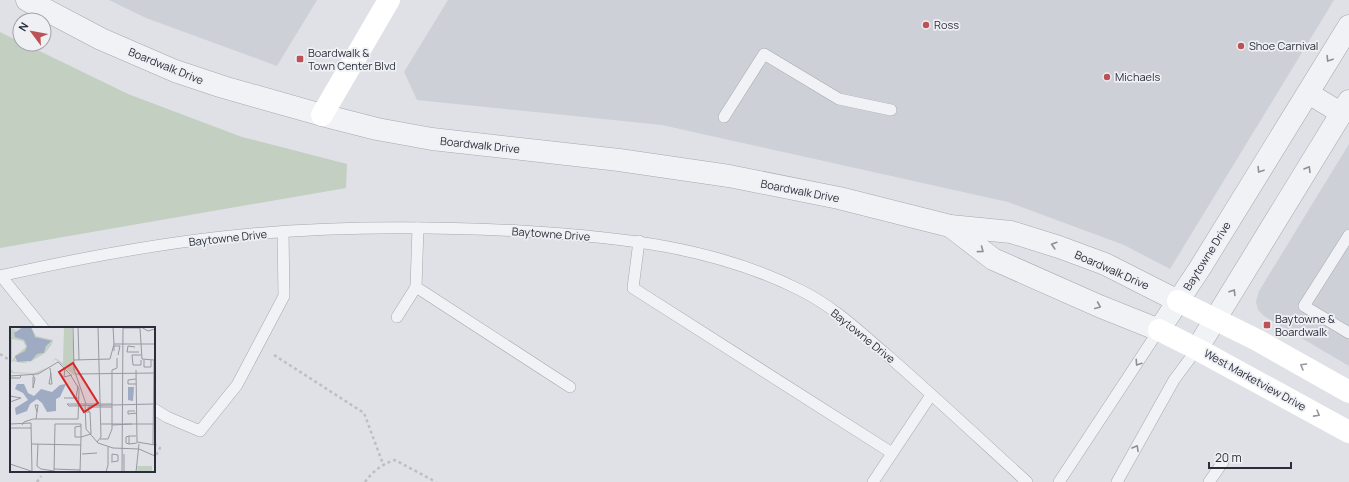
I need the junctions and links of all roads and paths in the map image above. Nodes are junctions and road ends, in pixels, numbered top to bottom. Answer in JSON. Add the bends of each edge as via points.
{"nodes":[{"id":1,"x":27,"y":0,"type":"edge"},
{"id":2,"x":389,"y":0,"type":"edge"},
{"id":3,"x":1349,"y":26,"type":"edge"},
{"id":4,"x":1308,"y":93,"type":"junction"},
{"id":5,"x":1345,"y":107,"type":"edge"},
{"id":6,"x":891,"y":110,"type":"dead end"},
{"id":7,"x":322,"y":115,"type":"junction"},
{"id":8,"x":724,"y":118,"type":"dead end"},
{"id":9,"x":950,"y":226,"type":"junction"},
{"id":10,"x":418,"y":228,"type":"junction"},
{"id":11,"x":283,"y":232,"type":"junction"},
{"id":12,"x":1349,"y":235,"type":"edge"},
{"id":13,"x":639,"y":241,"type":"junction"},
{"id":14,"x":1,"y":276,"type":"edge"},
{"id":15,"x":416,"y":287,"type":"junction"},
{"id":16,"x":1178,"y":301,"type":"junction"},
{"id":17,"x":397,"y":317,"type":"dead end"},
{"id":18,"x":1215,"y":319,"type":"junction"},
{"id":19,"x":42,"y":327,"type":"edge"},
{"id":20,"x":1159,"y":330,"type":"junction"},
{"id":21,"x":1349,"y":333,"type":"edge"},
{"id":22,"x":258,"y":345,"type":"junction"},
{"id":23,"x":1197,"y":349,"type":"junction"},
{"id":24,"x":0,"y":354,"type":"edge"},
{"id":25,"x":10,"y":360,"type":"edge"},
{"id":26,"x":570,"y":387,"type":"dead end"},
{"id":27,"x":1349,"y":392,"type":"edge"},
{"id":28,"x":931,"y":395,"type":"junction"},
{"id":29,"x":155,"y":410,"type":"edge"},
{"id":30,"x":1349,"y":432,"type":"edge"},
{"id":31,"x":155,"y":445,"type":"edge"},
{"id":32,"x":892,"y":453,"type":"junction"},
{"id":33,"x":155,"y":457,"type":"edge"},
{"id":34,"x":1223,"y":462,"type":"dead end"},
{"id":35,"x":383,"y":464,"type":"junction"},
{"id":36,"x":41,"y":476,"type":"dead end"},
{"id":37,"x":36,"y":482,"type":"edge"},
{"id":38,"x":364,"y":482,"type":"edge"},
{"id":39,"x":436,"y":482,"type":"edge"},
{"id":40,"x":873,"y":482,"type":"edge"},
{"id":41,"x":1028,"y":482,"type":"edge"},
{"id":42,"x":1059,"y":482,"type":"edge"},
{"id":43,"x":1117,"y":482,"type":"edge"},
{"id":44,"x":1209,"y":482,"type":"edge"}],
"edges":[{"from":1,"to":7,"type":"street","name":"Boardwalk Drive","via":[[102,39],[175,71]]},
{"from":2,"to":7,"type":"main road"},
{"from":3,"to":4,"type":"street","name":"Baytowne Drive","one_way":true},
{"from":4,"to":5,"type":"street"},
{"from":4,"to":16,"type":"street","name":"Baytowne Drive","one_way":true},
{"from":18,"to":5,"type":"street","one_way":true},
{"from":6,"to":8,"type":"lane","via":[[839,99],[764,54]]},
{"from":7,"to":9,"type":"street","name":"Boardwalk Drive","via":[[432,139],[619,160],[729,176],[839,198]]},
{"from":16,"to":9,"type":"street","name":"Boardwalk Drive","one_way":true,"via":[[1105,264],[1059,247],[1011,232]]},
{"from":9,"to":20,"type":"street","name":"Boardwalk Drive","one_way":true,"via":[[993,259]]},
{"from":10,"to":11,"type":"lane","name":"Baytowne Drive","via":[[347,228]]},
{"from":10,"to":13,"type":"lane","name":"Baytowne Drive","via":[[560,234]]},
{"from":10,"to":15,"type":"lane"},
{"from":11,"to":14,"type":"lane","name":"Baytowne Drive","via":[[231,236],[111,252]]},
{"from":11,"to":22,"type":"lane","via":[[284,296]]},
{"from":12,"to":21,"type":"lane","via":[[1304,306]]},
{"from":13,"to":28,"type":"lane","name":"Baytowne Drive","via":[[715,256],[764,272],[805,293],[844,318]]},
{"from":13,"to":32,"type":"lane","via":[[633,288]]},
{"from":14,"to":19,"type":"lane"},
{"from":15,"to":17,"type":"lane"},
{"from":15,"to":26,"type":"lane"},
{"from":16,"to":18,"type":"main road"},
{"from":16,"to":20,"type":"street","name":"Baytowne Drive"},
{"from":18,"to":23,"type":"street"},
{"from":27,"to":18,"type":"main road","one_way":true},
{"from":20,"to":23,"type":"main road","name":"West Marketview Drive"},
{"from":20,"to":42,"type":"lane","name":"Baytowne Drive","one_way":true},
{"from":22,"to":29,"type":"lane","via":[[237,385],[200,431]]},
{"from":22,"to":35,"type":"path","via":[[364,413]]},
{"from":23,"to":30,"type":"main road","name":"West Marketview Drive","one_way":true},
{"from":43,"to":23,"type":"lane","one_way":true,"via":[[1174,380]]},
{"from":24,"to":25,"type":"path"},
{"from":28,"to":32,"type":"lane"},
{"from":28,"to":41,"type":"lane","name":"Baytowne Drive"},
{"from":31,"to":33,"type":"path","via":[[160,448]]},
{"from":32,"to":40,"type":"lane"},
{"from":34,"to":44,"type":"lane"},
{"from":35,"to":38,"type":"path"},
{"from":35,"to":39,"type":"path","via":[[395,460]]},
{"from":36,"to":37,"type":"path"}]}
